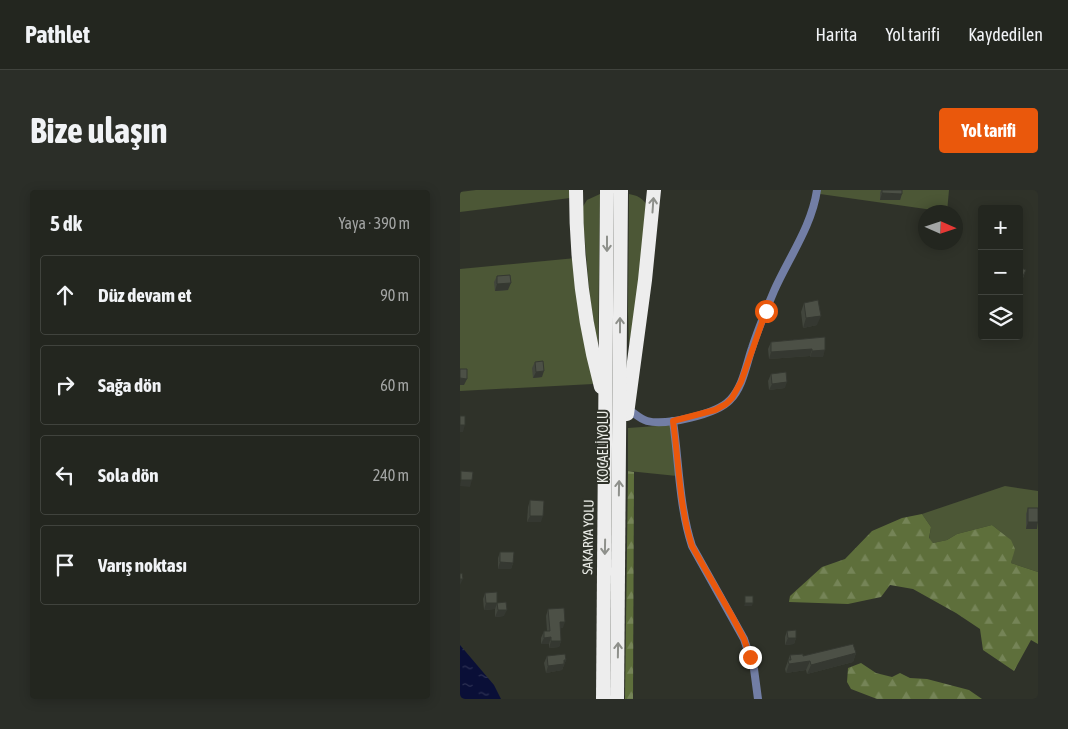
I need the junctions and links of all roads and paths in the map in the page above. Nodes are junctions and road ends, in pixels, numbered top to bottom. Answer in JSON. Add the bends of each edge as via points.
{"nodes":[{"id":1,"x":576,"y":190,"type":"edge"},
{"id":2,"x":654,"y":190,"type":"edge"},
{"id":3,"x":816,"y":190,"type":"edge"},
{"id":4,"x":614,"y":193,"type":"edge"},
{"id":5,"x":606,"y":407,"type":"junction"},
{"id":6,"x":628,"y":409,"type":"junction"},
{"id":7,"x":673,"y":421,"type":"junction"},
{"id":8,"x":620,"y":462,"type":"junction"},
{"id":9,"x":603,"y":699,"type":"edge"},
{"id":10,"x":617,"y":699,"type":"edge"},
{"id":11,"x":758,"y":699,"type":"edge"}],
"edges":[{"from":1,"to":5,"type":"highway","via":[[583,291]]},
{"from":6,"to":2,"type":"highway","one_way":true},
{"from":3,"to":7,"type":"street","via":[[808,221],[774,291],[736,393],[715,410]]},
{"from":4,"to":5,"type":"highway","name":"SAKARYA YOLU","one_way":true},
{"from":8,"to":4,"type":"highway","name":"KOCAELİ YOLU","one_way":true},
{"from":5,"to":9,"type":"highway","name":"SAKARYA YOLU","one_way":true},
{"from":6,"to":7,"type":"street","via":[[647,421]]},
{"from":6,"to":8,"type":"highway"},
{"from":7,"to":11,"type":"street","via":[[684,514],[692,546],[744,639],[754,669]]},
{"from":10,"to":8,"type":"highway","name":"KOCAELİ YOLU","one_way":true}]}
